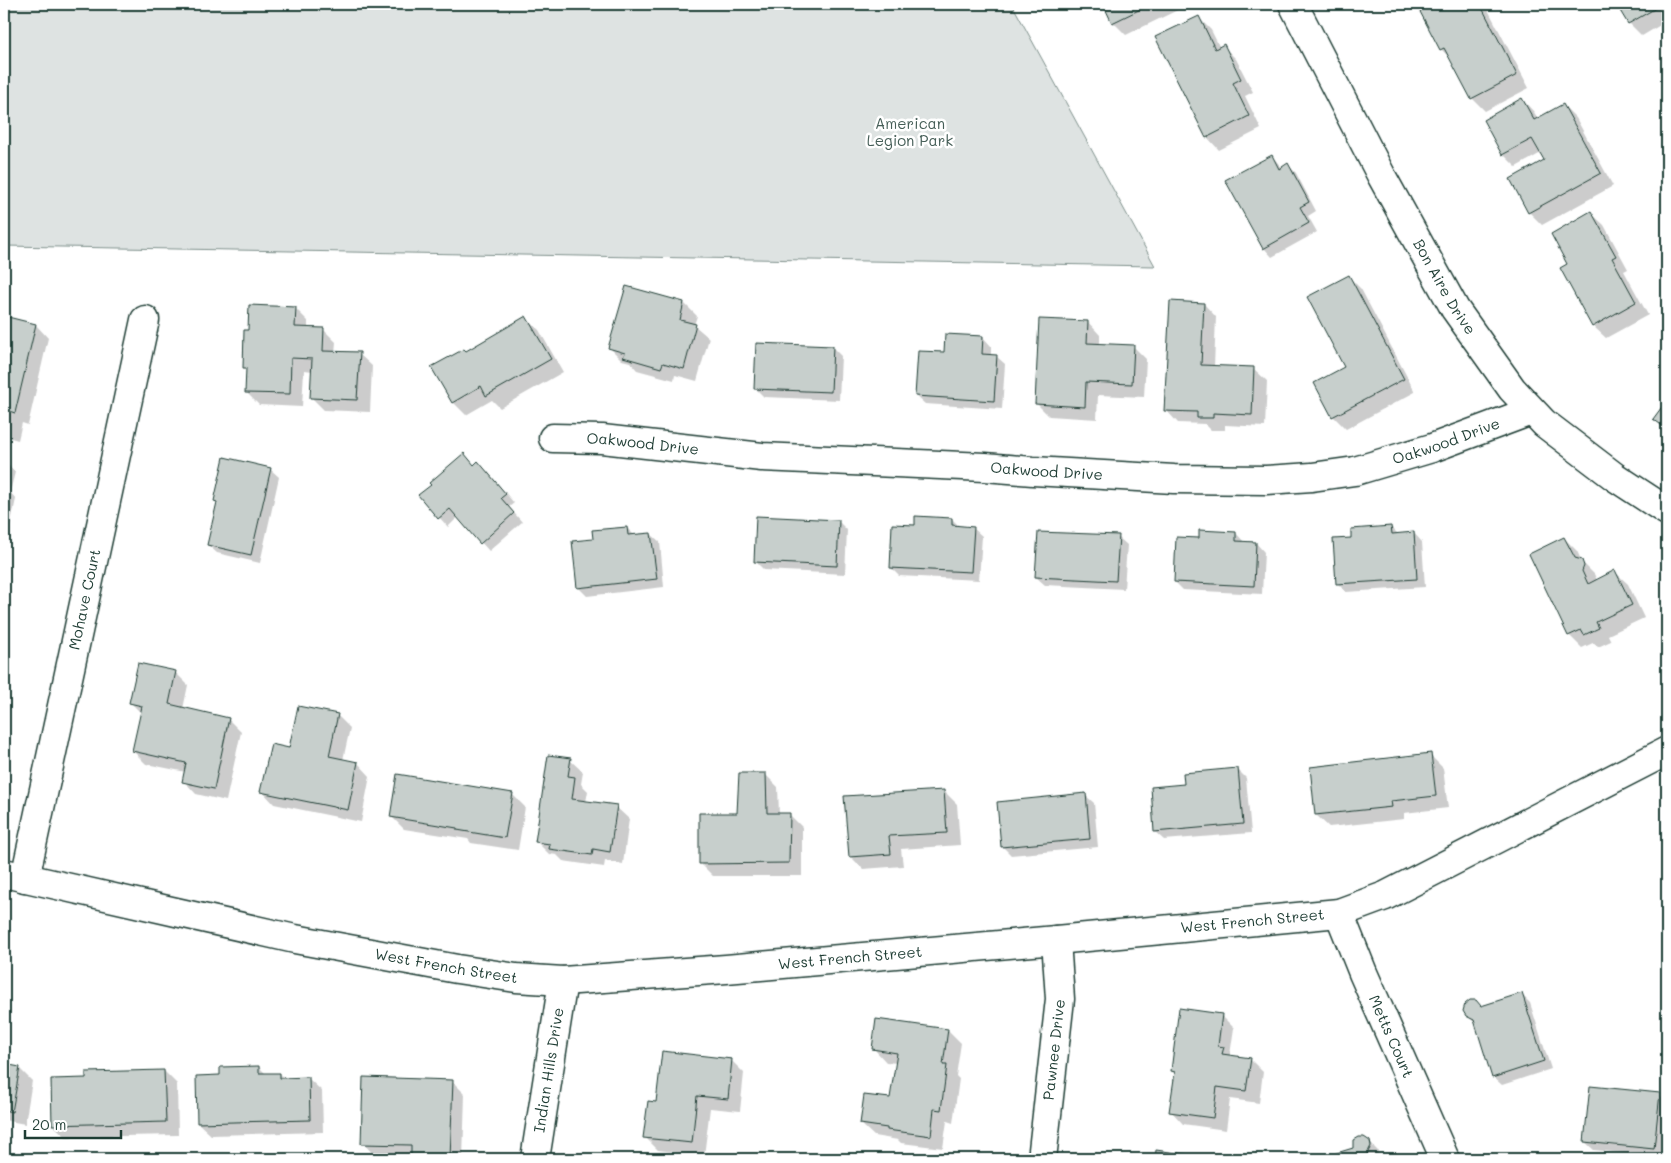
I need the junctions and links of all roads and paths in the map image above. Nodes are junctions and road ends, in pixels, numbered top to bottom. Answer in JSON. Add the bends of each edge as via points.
{"nodes":[{"id":1,"x":1293,"y":4,"type":"edge"},
{"id":2,"x":145,"y":320,"type":"dead end"},
{"id":3,"x":1531,"y":411,"type":"junction"},
{"id":4,"x":553,"y":438,"type":"dead end"},
{"id":5,"x":1667,"y":511,"type":"edge"},
{"id":6,"x":1667,"y":752,"type":"edge"},
{"id":7,"x":14,"y":876,"type":"edge"},
{"id":8,"x":1339,"y":913,"type":"junction"},
{"id":9,"x":1056,"y":940,"type":"junction"},
{"id":10,"x":563,"y":981,"type":"junction"},
{"id":11,"x":535,"y":1159,"type":"edge"},
{"id":12,"x":1042,"y":1159,"type":"edge"},
{"id":13,"x":1445,"y":1159,"type":"edge"}],
"edges":[{"from":1,"to":3,"type":"street","name":"Bon Aire Drive","via":[[1381,175],[1455,308]]},
{"from":2,"to":7,"type":"street","name":"Mohave Court"},
{"from":3,"to":4,"type":"street","name":"Oakwood Drive","via":[[1432,448],[1355,471],[1266,480],[1174,479],[762,457],[602,439]]},
{"from":3,"to":5,"type":"street","name":"Bon Aire Drive","via":[[1616,477]]},
{"from":6,"to":8,"type":"street","name":"West French Street","via":[[1385,896]]},
{"from":7,"to":10,"type":"street","name":"West French Street","via":[[296,939],[456,969]]},
{"from":8,"to":9,"type":"street","name":"West French Street"},
{"from":8,"to":13,"type":"street","name":"Metts Court"},
{"from":9,"to":10,"type":"street","name":"West French Street"},
{"from":9,"to":12,"type":"street","name":"Pawnee Drive","via":[[1060,999]]},
{"from":10,"to":11,"type":"street","name":"Indian Hills Drive"}]}
